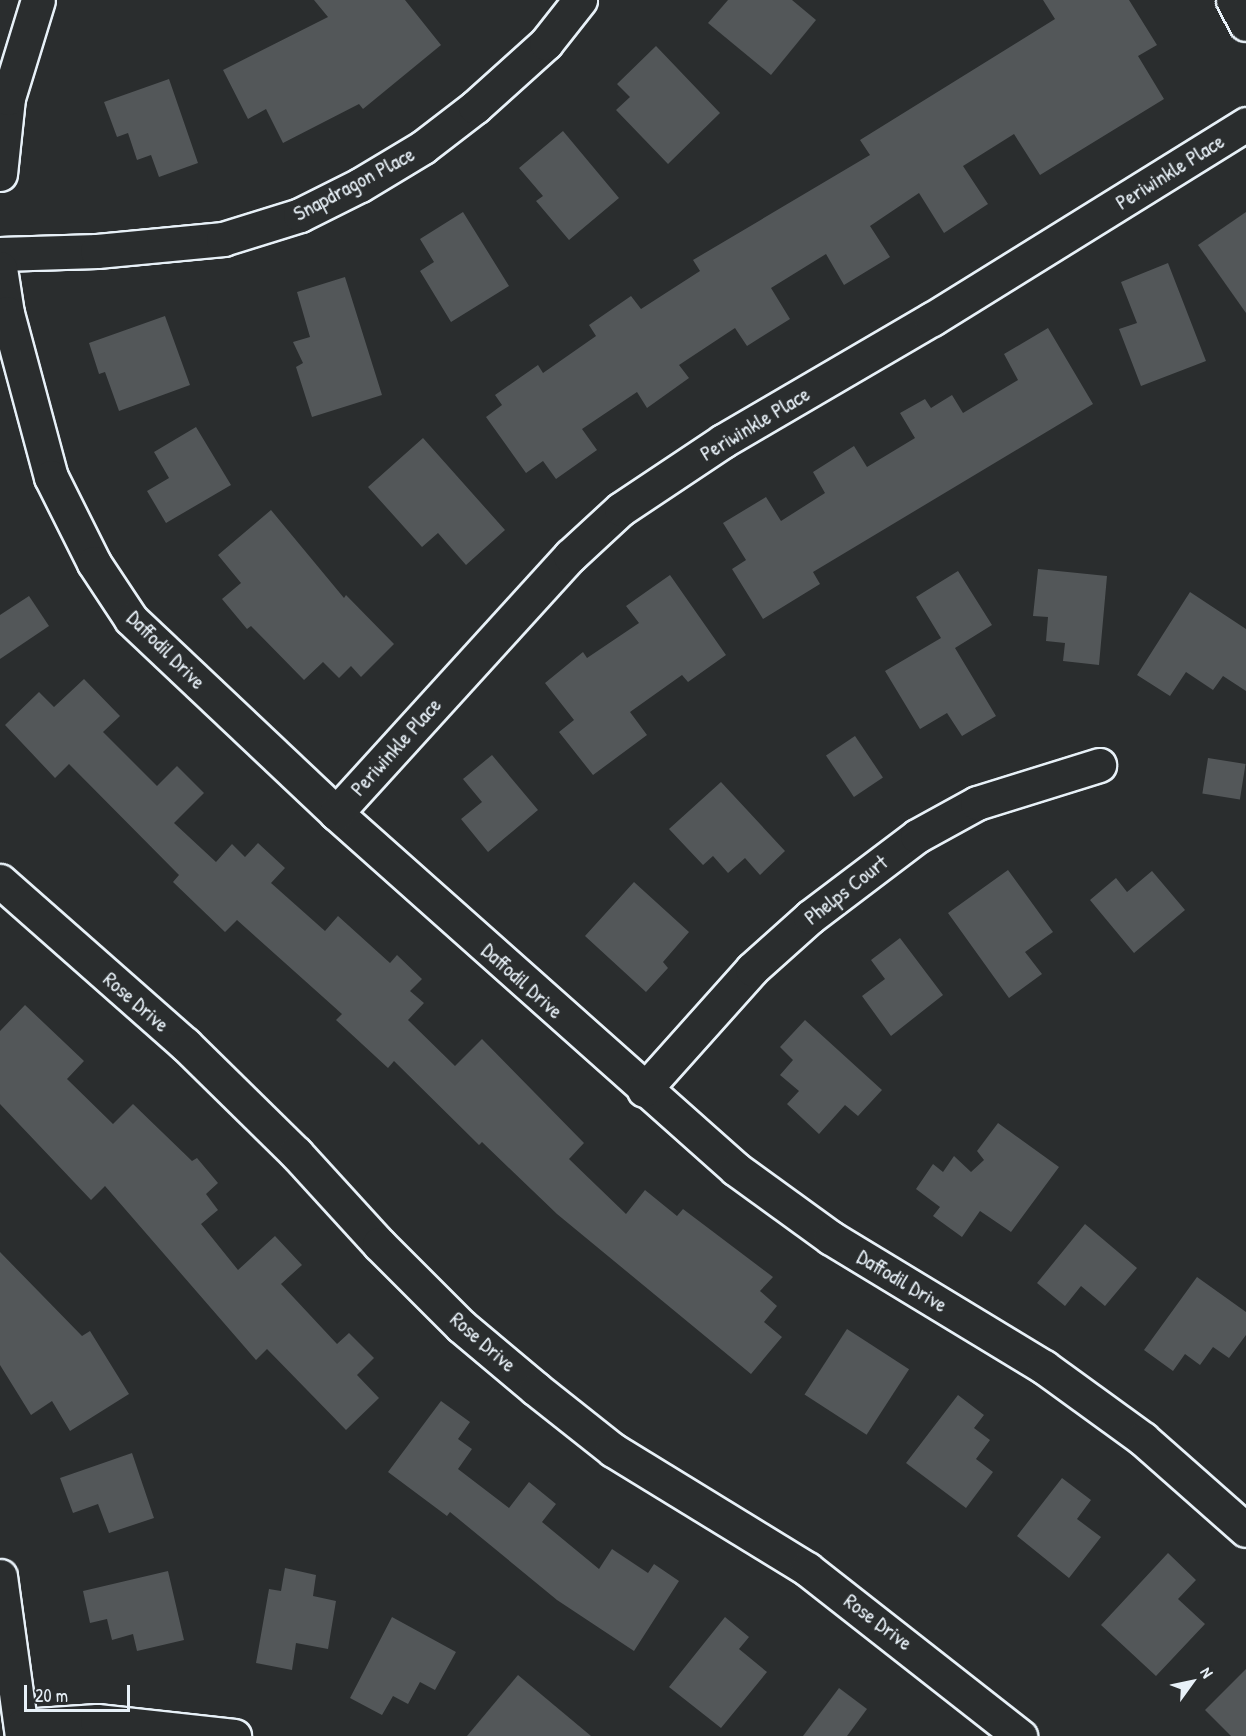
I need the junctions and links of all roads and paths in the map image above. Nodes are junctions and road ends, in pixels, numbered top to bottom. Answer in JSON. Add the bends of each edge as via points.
{"nodes":[{"id":1,"x":38,"y":0,"type":"edge"},
{"id":2,"x":580,"y":0,"type":"edge"},
{"id":3,"x":1233,"y":0,"type":"edge"},
{"id":4,"x":1246,"y":24,"type":"edge"},
{"id":5,"x":1246,"y":124,"type":"edge"},
{"id":6,"x":0,"y":174,"type":"edge"},
{"id":7,"x":0,"y":254,"type":"edge"},
{"id":8,"x":0,"y":268,"type":"edge"},
{"id":9,"x":1099,"y":765,"type":"dead end"},
{"id":10,"x":336,"y":813,"type":"junction"},
{"id":11,"x":0,"y":881,"type":"edge"},
{"id":12,"x":644,"y":1090,"type":"junction"},
{"id":13,"x":1246,"y":1530,"type":"edge"},
{"id":14,"x":0,"y":1576,"type":"edge"},
{"id":15,"x":22,"y":1731,"type":"edge"},
{"id":16,"x":234,"y":1736,"type":"edge"},
{"id":17,"x":1020,"y":1736,"type":"edge"}],
"edges":[{"from":1,"to":6,"type":"street","via":[[8,98]]},
{"from":2,"to":7,"type":"street","name":"Snapdragon Place","via":[[546,43],[440,134],[360,185],[300,215],[224,239],[97,251]]},
{"from":3,"to":4,"type":"street"},
{"from":5,"to":10,"type":"street","name":"Periwinkle Place","via":[[932,319],[723,441],[621,509],[570,556]]},
{"from":8,"to":10,"type":"street","name":"Daffodil Drive","via":[[7,313],[51,477],[94,563],[131,619]]},
{"from":9,"to":12,"type":"street","name":"Phelps Court","via":[[977,803],[917,836],[810,917],[752,969]]},
{"from":10,"to":12,"type":"street","name":"Daffodil Drive"},
{"from":11,"to":17,"type":"street","name":"Rose Drive","via":[[185,1044],[461,1326],[536,1389],[613,1450],[807,1569]]},
{"from":12,"to":13,"type":"street","name":"Daffodil Drive","via":[[736,1169],[831,1238],[1044,1368],[1143,1439]]},
{"from":14,"to":15,"type":"street"},
{"from":15,"to":16,"type":"street","via":[[97,1721]]}]}
